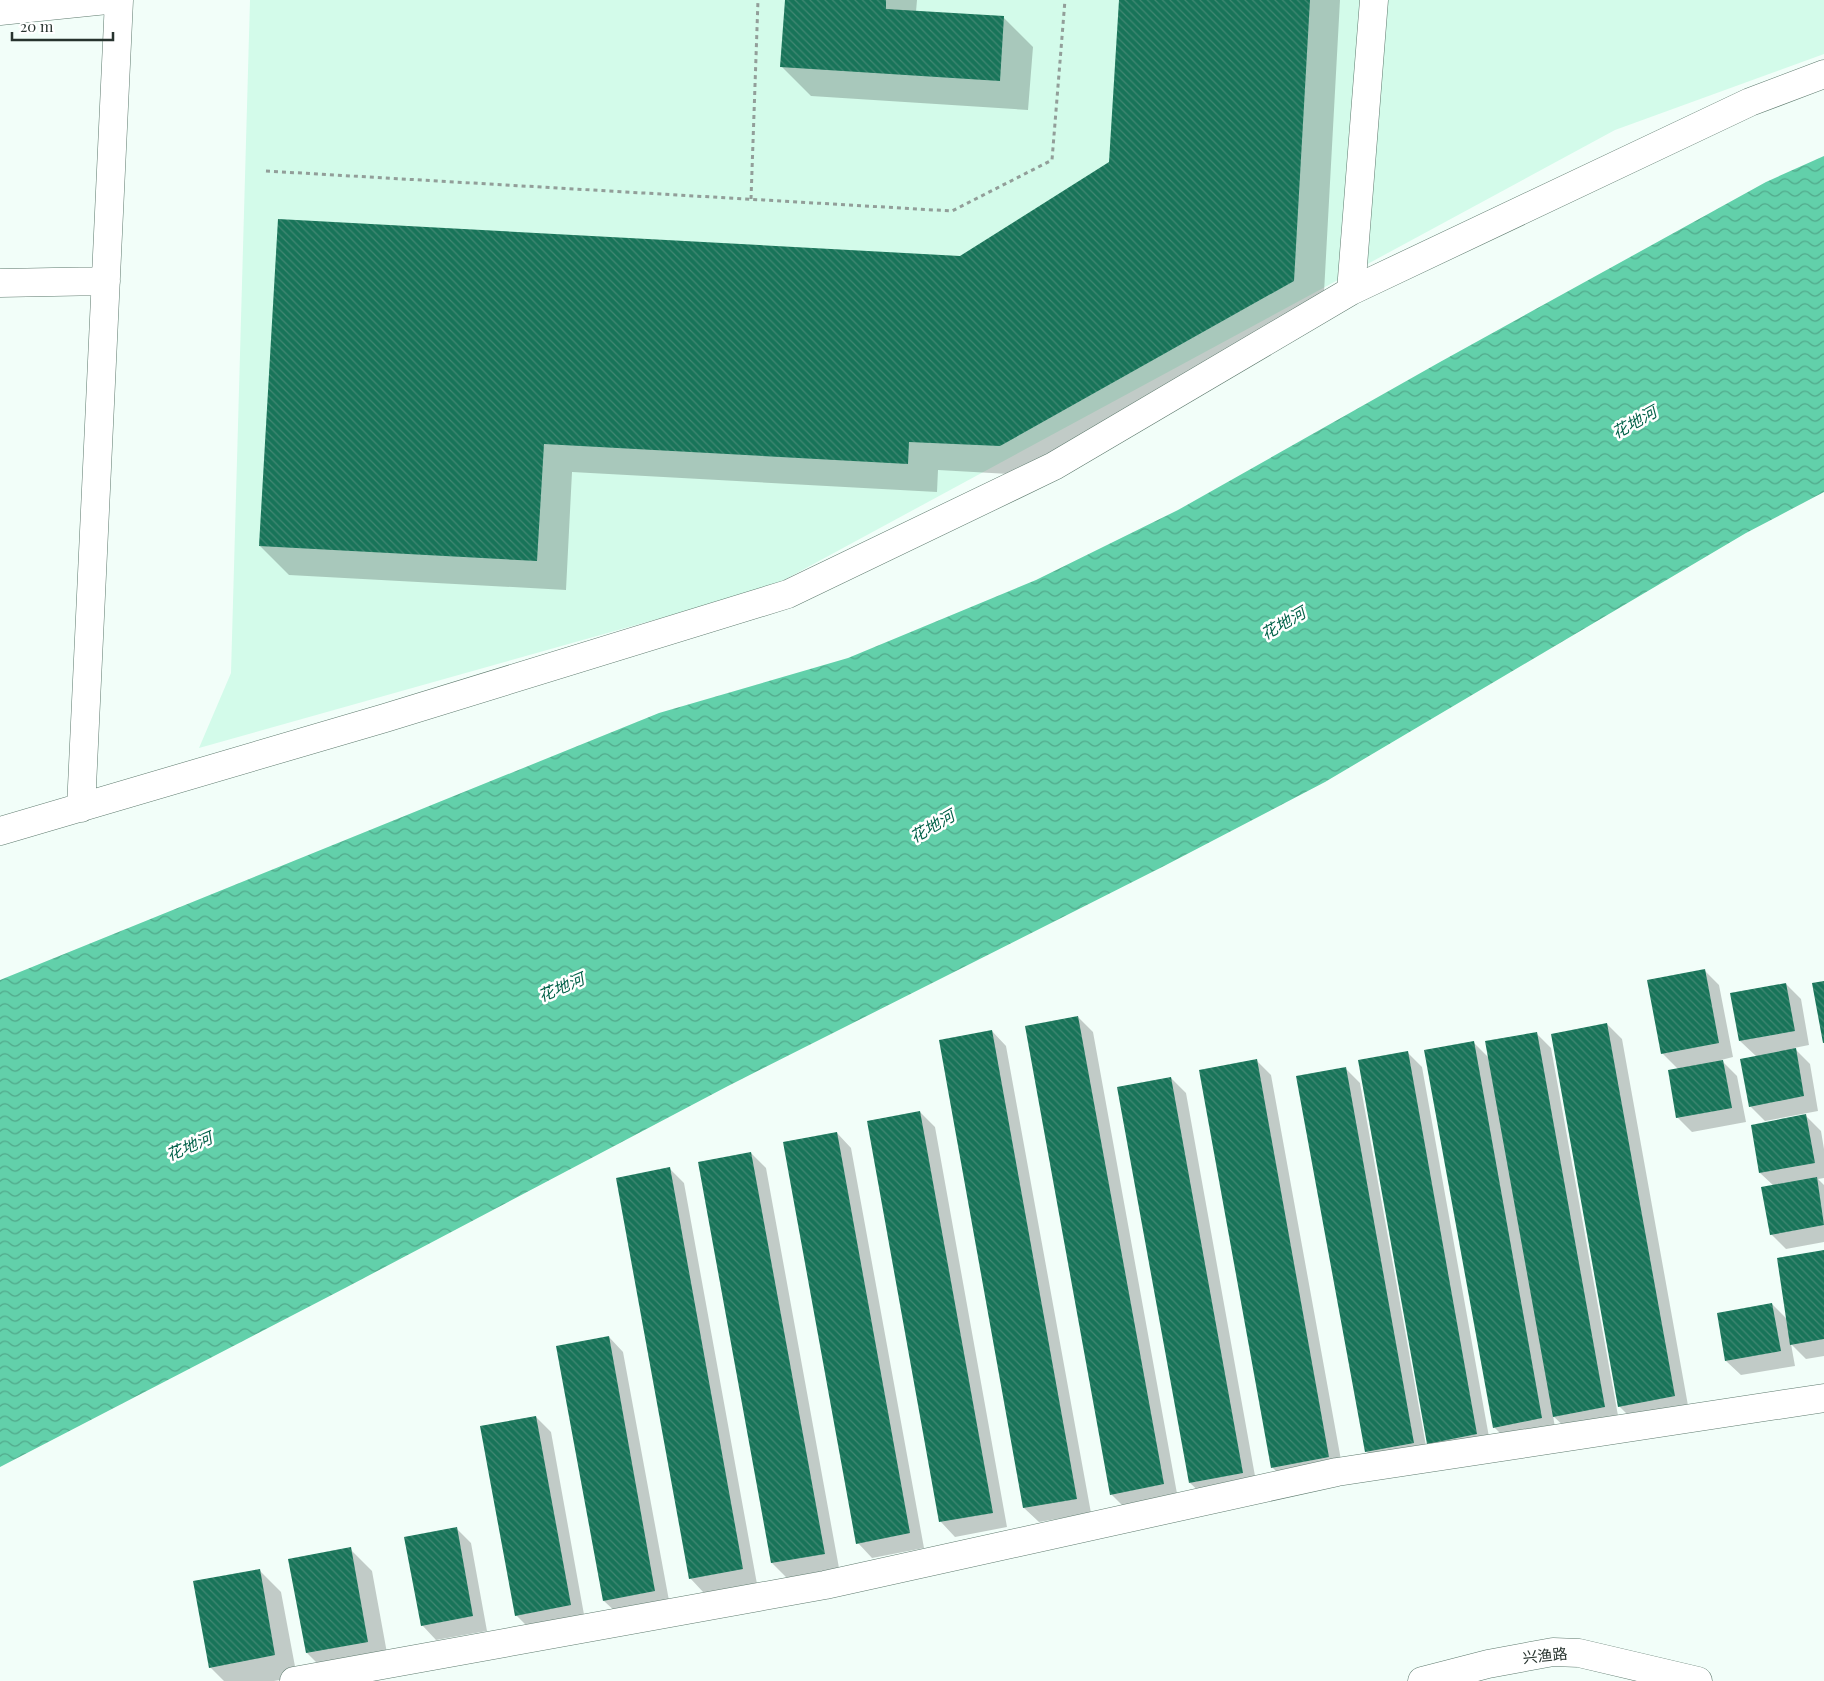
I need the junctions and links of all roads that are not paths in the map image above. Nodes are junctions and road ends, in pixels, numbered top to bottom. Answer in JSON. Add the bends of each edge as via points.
{"nodes":[{"id":1,"x":108,"y":0,"type":"edge"},
{"id":2,"x":120,"y":0,"type":"edge"},
{"id":3,"x":1374,"y":0,"type":"edge"},
{"id":4,"x":0,"y":11,"type":"edge"},
{"id":5,"x":1824,"y":74,"type":"edge"},
{"id":6,"x":106,"y":281,"type":"junction"},
{"id":7,"x":0,"y":283,"type":"edge"},
{"id":8,"x":1350,"y":291,"type":"junction"},
{"id":9,"x":81,"y":808,"type":"junction"},
{"id":10,"x":0,"y":831,"type":"edge"},
{"id":11,"x":1824,"y":1398,"type":"edge"},
{"id":12,"x":323,"y":1678,"type":"edge"},
{"id":13,"x":294,"y":1681,"type":"edge"},
{"id":14,"x":1422,"y":1681,"type":"edge"},
{"id":15,"x":1698,"y":1681,"type":"edge"}],
"edges":[{"from":1,"to":4,"type":"street"},
{"from":2,"to":6,"type":"street"},
{"from":3,"to":8,"type":"street"},
{"from":5,"to":8,"type":"street","via":[[1750,102]]},
{"from":6,"to":7,"type":"street"},
{"from":6,"to":9,"type":"street"},
{"from":8,"to":9,"type":"street","via":[[1054,466],[788,594]]},
{"from":9,"to":10,"type":"street"},
{"from":11,"to":12,"type":"street","via":[[1337,1472],[825,1585]]},
{"from":12,"to":13,"type":"street"},
{"from":14,"to":15,"type":"street","name":"兴渔路","via":[[1552,1652],[1579,1653]]}]}
